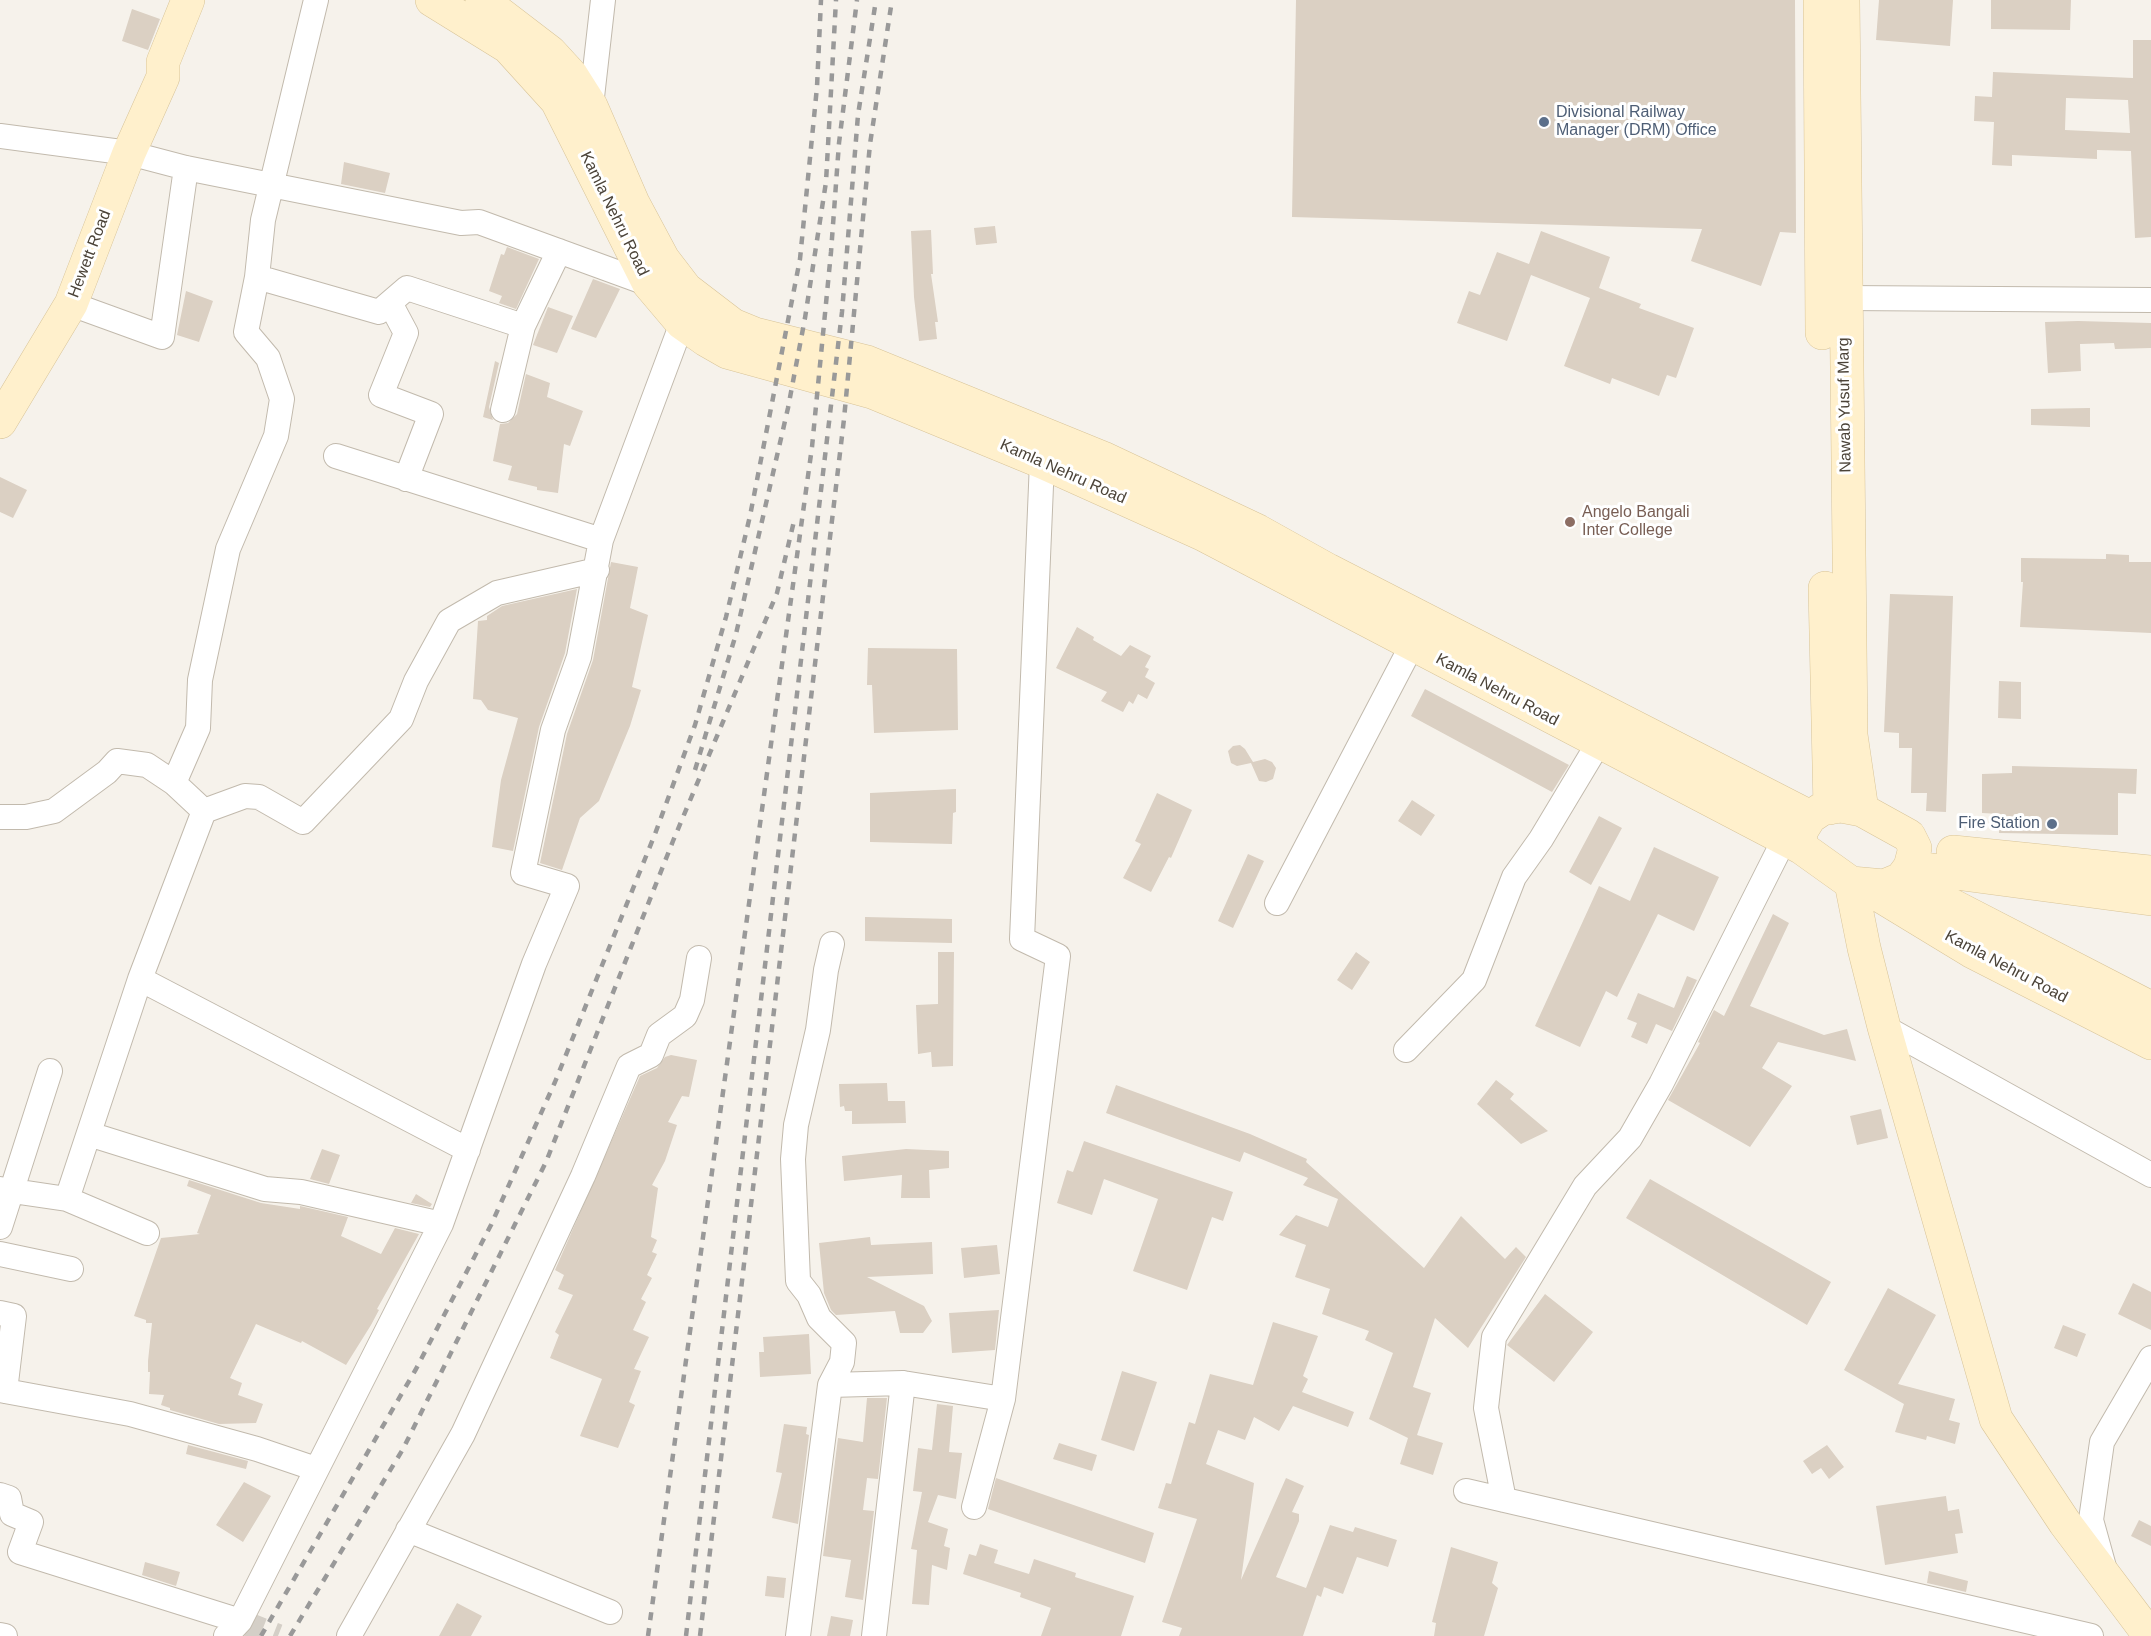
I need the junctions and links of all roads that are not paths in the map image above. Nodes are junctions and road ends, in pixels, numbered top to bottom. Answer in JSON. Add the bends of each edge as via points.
{"nodes":[{"id":1,"x":188,"y":0,"type":"edge"},
{"id":2,"x":209,"y":0,"type":"edge"},
{"id":3,"x":316,"y":0,"type":"edge"},
{"id":4,"x":432,"y":0,"type":"edge"},
{"id":5,"x":482,"y":0,"type":"edge"},
{"id":6,"x":603,"y":0,"type":"edge"},
{"id":7,"x":1820,"y":0,"type":"edge"},
{"id":8,"x":1843,"y":0,"type":"edge"},
{"id":9,"x":163,"y":77,"type":"junction"},
{"id":10,"x":591,"y":106,"type":"junction"},
{"id":11,"x":0,"y":136,"type":"edge"},
{"id":12,"x":129,"y":153,"type":"junction"},
{"id":13,"x":186,"y":168,"type":"junction"},
{"id":14,"x":271,"y":183,"type":"junction"},
{"id":15,"x":559,"y":251,"type":"junction"},
{"id":16,"x":257,"y":276,"type":"junction"},
{"id":17,"x":649,"y":284,"type":"junction"},
{"id":18,"x":1844,"y":298,"type":"junction"},
{"id":19,"x":2151,"y":300,"type":"edge"},
{"id":20,"x":390,"y":303,"type":"junction"},
{"id":21,"x":71,"y":304,"type":"junction"},
{"id":22,"x":682,"y":324,"type":"junction"},
{"id":23,"x":523,"y":326,"type":"junction"},
{"id":24,"x":503,"y":410,"type":"dead end"},
{"id":25,"x":0,"y":422,"type":"edge"},
{"id":26,"x":336,"y":456,"type":"dead end"},
{"id":27,"x":1042,"y":462,"type":"junction"},
{"id":28,"x":406,"y":478,"type":"junction"},
{"id":29,"x":1208,"y":522,"type":"junction"},
{"id":30,"x":601,"y":540,"type":"junction"},
{"id":31,"x":597,"y":570,"type":"junction"},
{"id":32,"x":1412,"y":645,"type":"junction"},
{"id":33,"x":1598,"y":744,"type":"junction"},
{"id":34,"x":174,"y":783,"type":"junction"},
{"id":35,"x":1862,"y":810,"type":"junction"},
{"id":36,"x":204,"y":811,"type":"junction"},
{"id":37,"x":0,"y":817,"type":"edge"},
{"id":38,"x":1806,"y":829,"type":"junction"},
{"id":39,"x":1908,"y":865,"type":"junction"},
{"id":40,"x":2151,"y":872,"type":"edge"},
{"id":41,"x":1858,"y":884,"type":"junction"},
{"id":42,"x":2151,"y":899,"type":"edge"},
{"id":43,"x":1277,"y":903,"type":"dead end"},
{"id":44,"x":832,"y":944,"type":"dead end"},
{"id":45,"x":699,"y":958,"type":"dead end"},
{"id":46,"x":140,"y":979,"type":"junction"},
{"id":47,"x":2151,"y":1008,"type":"edge"},
{"id":48,"x":1884,"y":1027,"type":"junction"},
{"id":49,"x":2151,"y":1043,"type":"edge"},
{"id":50,"x":1406,"y":1050,"type":"dead end"},
{"id":51,"x":50,"y":1071,"type":"dead end"},
{"id":52,"x":89,"y":1134,"type":"junction"},
{"id":53,"x":468,"y":1150,"type":"junction"},
{"id":54,"x":2151,"y":1175,"type":"edge"},
{"id":55,"x":6,"y":1191,"type":"edge"},
{"id":56,"x":67,"y":1199,"type":"junction"},
{"id":57,"x":441,"y":1224,"type":"junction"},
{"id":58,"x":0,"y":1227,"type":"edge"},
{"id":59,"x":147,"y":1233,"type":"dead end"},
{"id":60,"x":0,"y":1254,"type":"edge"},
{"id":61,"x":71,"y":1269,"type":"dead end"},
{"id":62,"x":0,"y":1313,"type":"edge"},
{"id":63,"x":2151,"y":1358,"type":"edge"},
{"id":64,"x":903,"y":1383,"type":"junction"},
{"id":65,"x":830,"y":1385,"type":"junction"},
{"id":66,"x":3,"y":1391,"type":"edge"},
{"id":67,"x":1004,"y":1399,"type":"junction"},
{"id":68,"x":316,"y":1469,"type":"junction"},
{"id":69,"x":1466,"y":1491,"type":"dead end"},
{"id":70,"x":0,"y":1495,"type":"edge"},
{"id":71,"x":1504,"y":1500,"type":"junction"},
{"id":72,"x":975,"y":1507,"type":"dead end"},
{"id":73,"x":408,"y":1530,"type":"junction"},
{"id":74,"x":2107,"y":1578,"type":"junction"},
{"id":75,"x":610,"y":1612,"type":"dead end"},
{"id":76,"x":233,"y":1629,"type":"edge"},
{"id":77,"x":0,"y":1635,"type":"edge"},
{"id":78,"x":5,"y":1636,"type":"edge"},
{"id":79,"x":349,"y":1636,"type":"edge"},
{"id":80,"x":798,"y":1636,"type":"edge"},
{"id":81,"x":874,"y":1636,"type":"edge"},
{"id":82,"x":2091,"y":1636,"type":"edge"},
{"id":83,"x":2150,"y":1636,"type":"edge"}],
"edges":[{"from":1,"to":9,"type":"main road","name":"Hewett Road","via":[[163,62]]},
{"from":2,"to":9,"type":"main road","name":"Hewett Road","via":[[178,68]]},
{"from":3,"to":14,"type":"street"},
{"from":4,"to":17,"type":"main road","name":"Kamla Nehru Road","via":[[508,47],[557,101]]},
{"from":5,"to":10,"type":"main road","name":"Kamla Nehru Road","via":[[550,52],[572,76]]},
{"from":6,"to":10,"type":"street"},
{"from":7,"to":38,"type":"main road","via":[[1820,196]]},
{"from":8,"to":18,"type":"main road","name":"Nawab Yusuf Marg"},
{"from":9,"to":12,"type":"main road","name":"Hewett Road"},
{"from":10,"to":29,"type":"main road","name":"Kamla Nehru Road","via":[[633,203],[663,259],[686,289],[723,319],[755,334],[867,362],[1103,458]]},
{"from":11,"to":12,"type":"street"},
{"from":12,"to":13,"type":"street"},
{"from":12,"to":21,"type":"main road","name":"Hewett Road"},
{"from":13,"to":14,"type":"street"},
{"from":13,"to":21,"type":"street","via":[[162,337]]},
{"from":14,"to":15,"type":"street","via":[[461,223],[479,222]]},
{"from":14,"to":16,"type":"street"},
{"from":15,"to":17,"type":"street"},
{"from":15,"to":23,"type":"street"},
{"from":16,"to":20,"type":"street","via":[[379,312]]},
{"from":16,"to":34,"type":"street","via":[[246,332],[268,358],[282,399],[276,436],[228,549],[200,680],[198,728]]},
{"from":17,"to":22,"type":"main road","name":"Kamla Nehru Road"},
{"from":18,"to":19,"type":"street"},
{"from":18,"to":35,"type":"main road","name":"Nawab Yusuf Marg","via":[[1851,735]]},
{"from":20,"to":23,"type":"street","via":[[407,288]]},
{"from":20,"to":28,"type":"street","via":[[406,333],[381,395],[431,414]]},
{"from":21,"to":25,"type":"main road","name":"Hewett Road"},
{"from":22,"to":27,"type":"main road","name":"Kamla Nehru Road","via":[[727,352],[872,392]]},
{"from":22,"to":30,"type":"street"},
{"from":23,"to":24,"type":"street"},
{"from":26,"to":28,"type":"street"},
{"from":27,"to":29,"type":"main road","name":"Kamla Nehru Road"},
{"from":27,"to":67,"type":"street","via":[[1022,939],[1058,956]]},
{"from":28,"to":30,"type":"street"},
{"from":29,"to":32,"type":"main road","name":"Kamla Nehru Road"},
{"from":29,"to":38,"type":"main road","name":"Kamla Nehru Road"},
{"from":30,"to":31,"type":"street"},
{"from":31,"to":36,"type":"street","via":[[497,593],[449,621],[416,681],[401,719],[303,822],[259,797],[244,796]]},
{"from":31,"to":53,"type":"street","via":[[579,657],[553,730],[523,873],[567,886],[534,964]]},
{"from":32,"to":33,"type":"main road","name":"Kamla Nehru Road"},
{"from":32,"to":43,"type":"street"},
{"from":33,"to":38,"type":"main road","name":"Kamla Nehru Road"},
{"from":33,"to":50,"type":"street","via":[[1514,877],[1474,980]]},
{"from":34,"to":36,"type":"street"},
{"from":34,"to":37,"type":"street","via":[[147,765],[117,761],[54,811]]},
{"from":35,"to":38,"type":"main road","via":[[1841,806]]},
{"from":35,"to":39,"type":"main road","name":"Kamla Nehru Road","via":[[1909,836]]},
{"from":36,"to":46,"type":"street"},
{"from":38,"to":41,"type":"main road","name":"Kamla Nehru Road"},
{"from":38,"to":71,"type":"street","via":[[1635,1129],[1585,1186],[1494,1337],[1486,1408]]},
{"from":39,"to":40,"type":"main road"},
{"from":39,"to":41,"type":"main road","via":[[1884,886]]},
{"from":39,"to":42,"type":"main road"},
{"from":39,"to":47,"type":"main road","name":"Kamla Nehru Road"},
{"from":41,"to":48,"type":"main road","via":[[1864,948]]},
{"from":41,"to":49,"type":"main road","name":"Kamla Nehru Road","via":[[1971,951]]},
{"from":44,"to":65,"type":"street","via":[[818,1030],[796,1125],[794,1159],[798,1281],[819,1317],[844,1343],[842,1362]]},
{"from":45,"to":73,"type":"street","via":[[692,1000],[685,1016],[660,1035],[651,1055],[629,1066],[583,1176],[463,1434]]},
{"from":46,"to":52,"type":"street"},
{"from":46,"to":53,"type":"street"},
{"from":48,"to":54,"type":"street"},
{"from":48,"to":74,"type":"main road","via":[[1996,1419]]},
{"from":51,"to":55,"type":"street"},
{"from":52,"to":56,"type":"street"},
{"from":52,"to":57,"type":"street","via":[[265,1189],[301,1191]]},
{"from":53,"to":57,"type":"street"},
{"from":55,"to":56,"type":"street"},
{"from":55,"to":58,"type":"street"},
{"from":56,"to":59,"type":"street"},
{"from":57,"to":68,"type":"street"},
{"from":60,"to":61,"type":"street"},
{"from":62,"to":66,"type":"street","via":[[14,1316]]},
{"from":63,"to":74,"type":"street","via":[[2102,1442],[2091,1520]]},
{"from":64,"to":65,"type":"street"},
{"from":64,"to":67,"type":"street"},
{"from":64,"to":81,"type":"street"},
{"from":65,"to":80,"type":"street"},
{"from":66,"to":68,"type":"street","via":[[130,1414]]},
{"from":67,"to":72,"type":"street"},
{"from":68,"to":76,"type":"street"},
{"from":69,"to":71,"type":"street"},
{"from":70,"to":76,"type":"street","via":[[9,1498],[12,1514],[31,1522],[20,1552]]},
{"from":71,"to":82,"type":"street"},
{"from":73,"to":75,"type":"street"},
{"from":73,"to":79,"type":"street"},
{"from":74,"to":83,"type":"main road"},
{"from":77,"to":78,"type":"street"}]}
